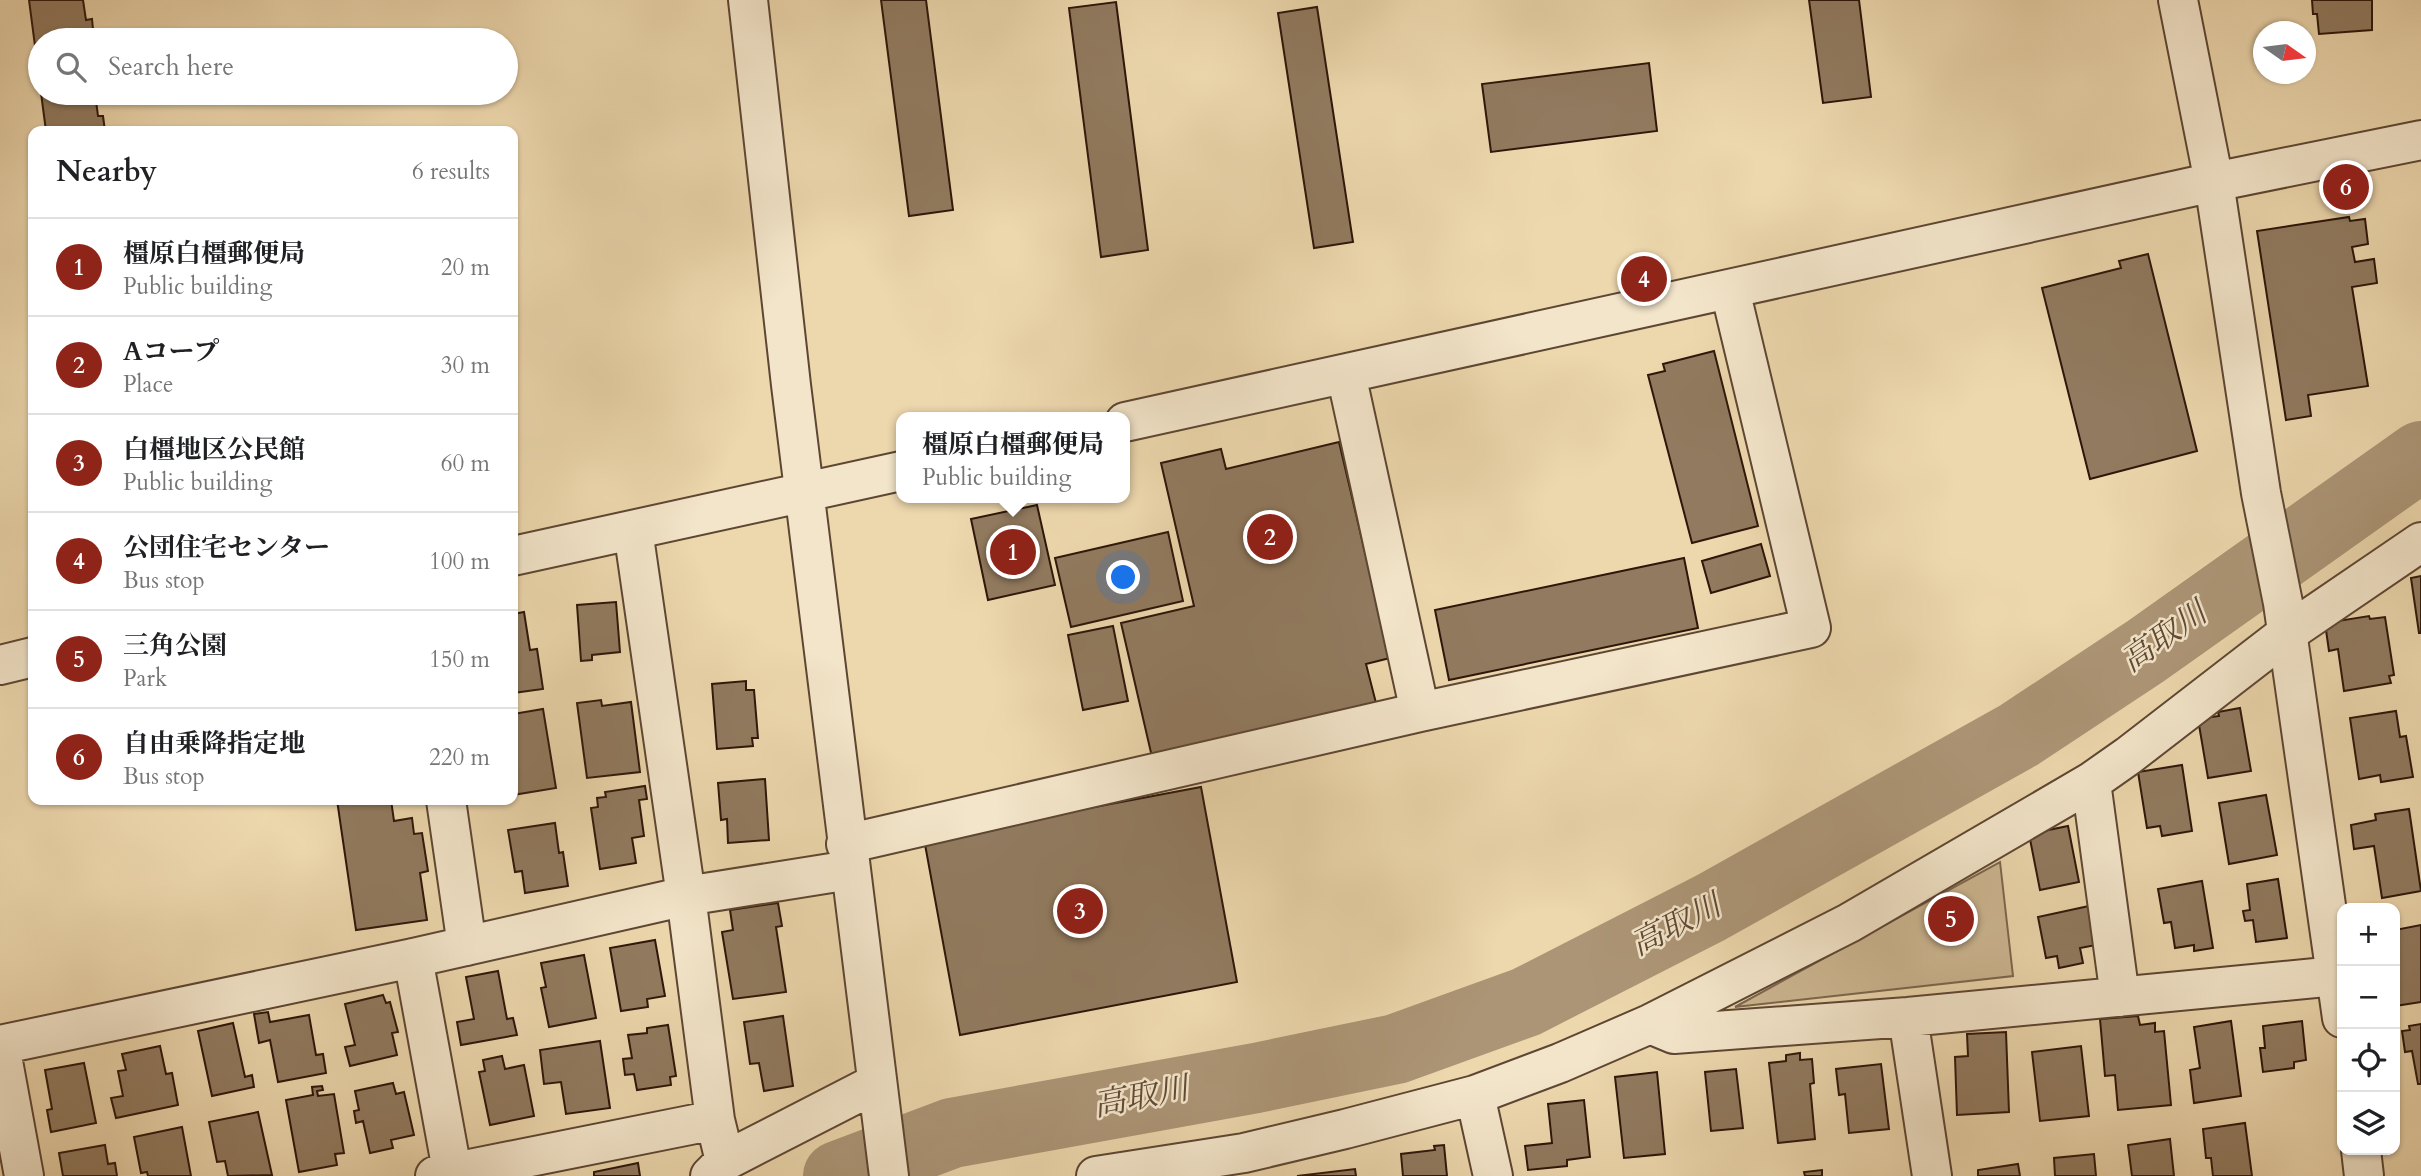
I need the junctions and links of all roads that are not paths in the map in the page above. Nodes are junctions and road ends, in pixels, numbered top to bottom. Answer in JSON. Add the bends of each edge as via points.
{"nodes":[{"id":1,"x":748,"y":0,"type":"edge"},
{"id":2,"x":2178,"y":0,"type":"edge"},
{"id":3,"x":2421,"y":140,"type":"edge"},
{"id":4,"x":2214,"y":182,"type":"junction"},
{"id":5,"x":1730,"y":290,"type":"junction"},
{"id":6,"x":1346,"y":374,"type":"junction"},
{"id":7,"x":1130,"y":421,"type":"edge"},
{"id":8,"x":896,"y":472,"type":"edge"},
{"id":9,"x":804,"y":492,"type":"junction"},
{"id":10,"x":633,"y":530,"type":"junction"},
{"id":11,"x":2421,"y":542,"type":"edge"},
{"id":12,"x":518,"y":555,"type":"edge"},
{"id":13,"x":2284,"y":618,"type":"junction"},
{"id":14,"x":28,"y":658,"type":"edge"},
{"id":15,"x":0,"y":664,"type":"edge"},
{"id":16,"x":1420,"y":712,"type":"junction"},
{"id":17,"x":2091,"y":782,"type":"junction"},
{"id":18,"x":447,"y":805,"type":"edge"},
{"id":19,"x":848,"y":857,"type":"junction"},
{"id":20,"x":686,"y":896,"type":"junction"},
{"id":21,"x":467,"y":946,"type":"junction"},
{"id":22,"x":413,"y":958,"type":"junction"},
{"id":23,"x":2336,"y":976,"type":"junction"},
{"id":24,"x":2337,"y":983,"type":"edge"},
{"id":25,"x":2120,"y":997,"type":"junction"},
{"id":26,"x":1908,"y":1017,"type":"junction"},
{"id":27,"x":1650,"y":1024,"type":"junction"},
{"id":28,"x":0,"y":1045,"type":"edge"},
{"id":29,"x":878,"y":1093,"type":"junction"},
{"id":30,"x":1475,"y":1095,"type":"junction"},
{"id":31,"x":715,"y":1120,"type":"junction"},
{"id":32,"x":2362,"y":1155,"type":"edge"},
{"id":33,"x":1245,"y":1165,"type":"edge"},
{"id":34,"x":718,"y":1168,"type":"edge"},
{"id":35,"x":447,"y":1175,"type":"edge"},
{"id":36,"x":24,"y":1176,"type":"edge"},
{"id":37,"x":888,"y":1176,"type":"edge"},
{"id":38,"x":1096,"y":1176,"type":"edge"},
{"id":39,"x":1493,"y":1176,"type":"edge"},
{"id":40,"x":1932,"y":1176,"type":"edge"},
{"id":41,"x":2364,"y":1176,"type":"edge"}],
"edges":[{"from":1,"to":9,"type":"street"},
{"from":2,"to":4,"type":"street"},
{"from":3,"to":4,"type":"street"},
{"from":4,"to":5,"type":"street"},
{"from":4,"to":13,"type":"street"},
{"from":5,"to":6,"type":"street"},
{"from":5,"to":16,"type":"street","via":[[1811,628]]},
{"from":6,"to":7,"type":"street"},
{"from":6,"to":16,"type":"street"},
{"from":8,"to":9,"type":"street"},
{"from":9,"to":10,"type":"street"},
{"from":9,"to":19,"type":"street"},
{"from":10,"to":12,"type":"street"},
{"from":10,"to":20,"type":"street"},
{"from":11,"to":13,"type":"street"},
{"from":13,"to":17,"type":"street","via":[[2128,756]]},
{"from":13,"to":23,"type":"street"},
{"from":14,"to":15,"type":"street"},
{"from":16,"to":19,"type":"street"},
{"from":17,"to":25,"type":"street"},
{"from":17,"to":27,"type":"street","via":[[1849,923]]},
{"from":18,"to":21,"type":"street"},
{"from":19,"to":20,"type":"street"},
{"from":19,"to":29,"type":"street"},
{"from":20,"to":21,"type":"street"},
{"from":20,"to":31,"type":"street"},
{"from":21,"to":22,"type":"street"},
{"from":22,"to":28,"type":"street"},
{"from":22,"to":35,"type":"street"},
{"from":23,"to":24,"type":"street"},
{"from":23,"to":25,"type":"street"},
{"from":25,"to":26,"type":"street"},
{"from":26,"to":27,"type":"street","via":[[1674,1034]]},
{"from":26,"to":40,"type":"street"},
{"from":27,"to":30,"type":"street"},
{"from":28,"to":36,"type":"street"},
{"from":29,"to":34,"type":"street"},
{"from":29,"to":37,"type":"street"},
{"from":30,"to":33,"type":"street"},
{"from":30,"to":39,"type":"street"},
{"from":31,"to":34,"type":"street"},
{"from":31,"to":35,"type":"street"},
{"from":32,"to":41,"type":"street"},
{"from":33,"to":38,"type":"street"}]}
